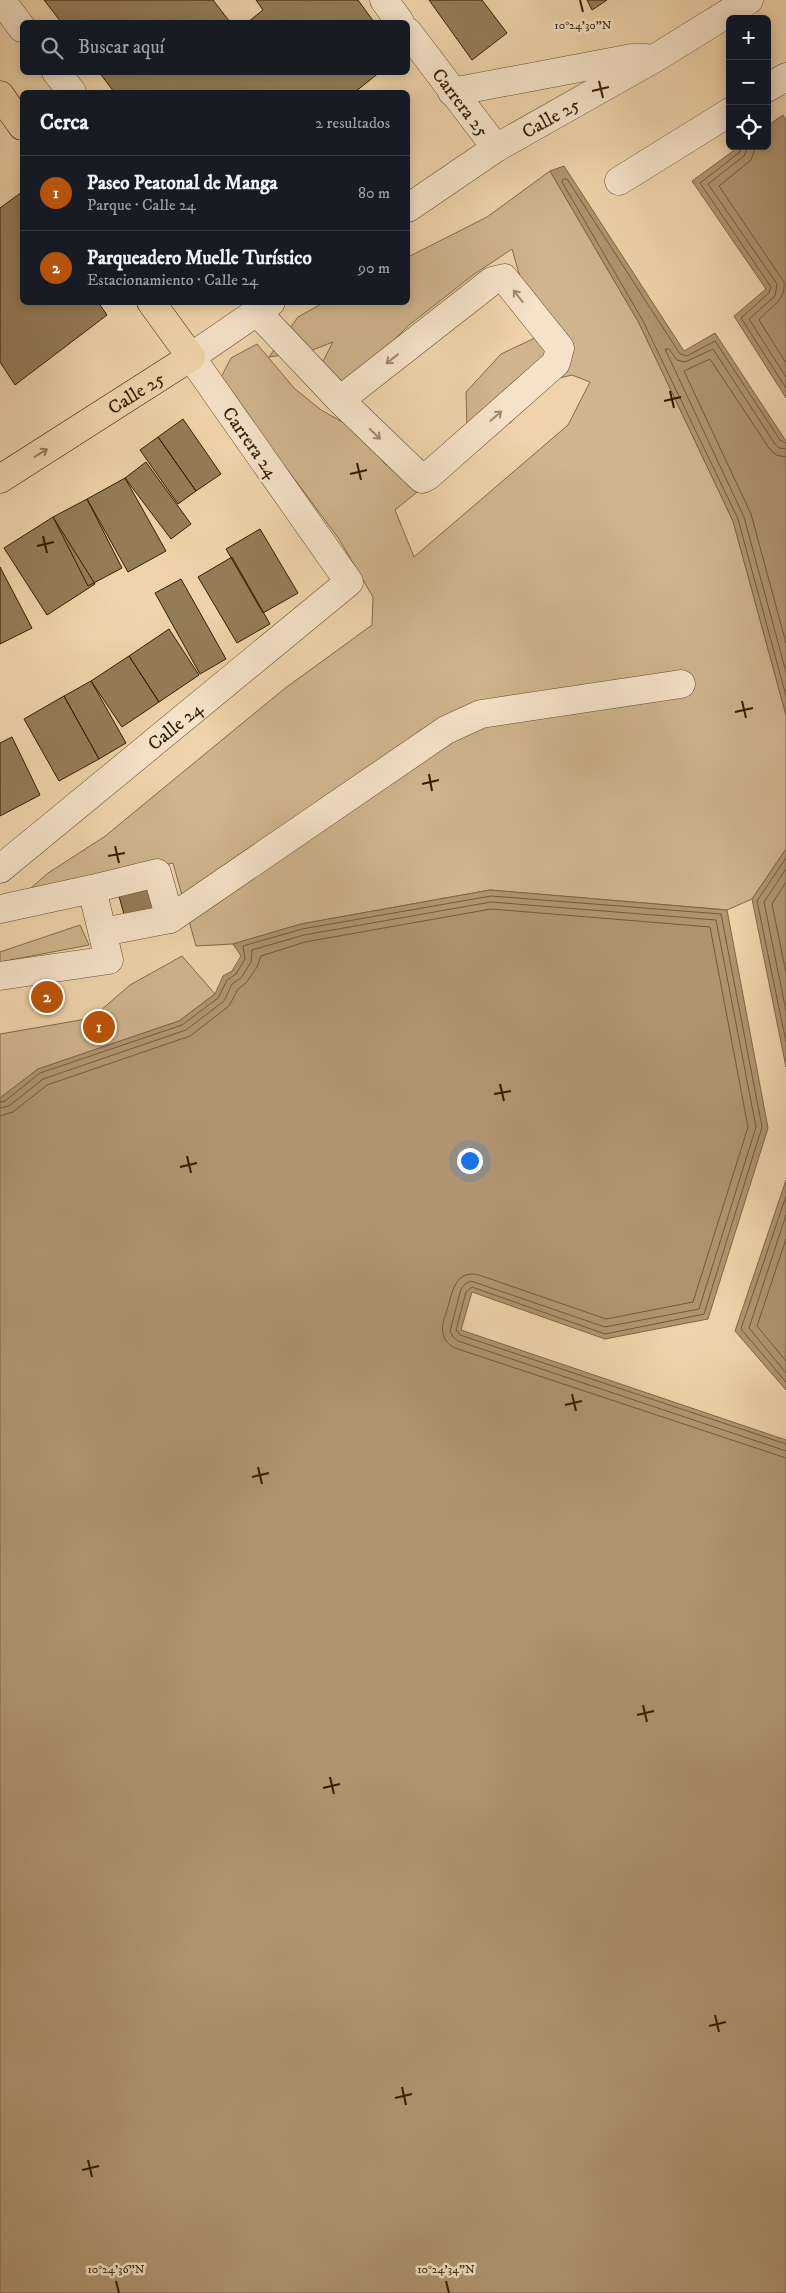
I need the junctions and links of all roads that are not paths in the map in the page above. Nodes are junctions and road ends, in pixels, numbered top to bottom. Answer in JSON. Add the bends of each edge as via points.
{"nodes":[{"id":1,"x":1,"y":0,"type":"edge"},
{"id":2,"x":384,"y":0,"type":"edge"},
{"id":3,"x":749,"y":0,"type":"edge"},
{"id":4,"x":399,"y":20,"type":"edge"},
{"id":5,"x":20,"y":25,"type":"edge"},
{"id":6,"x":410,"y":35,"type":"edge"},
{"id":7,"x":657,"y":57,"type":"junction"},
{"id":8,"x":58,"y":75,"type":"edge"},
{"id":9,"x":786,"y":77,"type":"edge"},
{"id":10,"x":771,"y":86,"type":"edge"},
{"id":11,"x":70,"y":90,"type":"edge"},
{"id":12,"x":452,"y":92,"type":"junction"},
{"id":13,"x":0,"y":95,"type":"edge"},
{"id":14,"x":726,"y":114,"type":"edge"},
{"id":15,"x":20,"y":123,"type":"edge"},
{"id":16,"x":496,"y":148,"type":"junction"},
{"id":17,"x":619,"y":181,"type":"dead end"},
{"id":18,"x":410,"y":207,"type":"edge"},
{"id":19,"x":153,"y":305,"type":"edge"},
{"id":20,"x":264,"y":307,"type":"edge"},
{"id":21,"x":191,"y":357,"type":"junction"},
{"id":22,"x":340,"y":400,"type":"junction"},
{"id":23,"x":0,"y":479,"type":"edge"},
{"id":24,"x":349,"y":582,"type":"joint"},
{"id":25,"x":681,"y":684,"type":"dead end"},
{"id":26,"x":0,"y":869,"type":"edge"},
{"id":27,"x":92,"y":889,"type":"junction"},
{"id":28,"x":0,"y":909,"type":"edge"},
{"id":29,"x":170,"y":919,"type":"junction"},
{"id":30,"x":102,"y":932,"type":"junction"},
{"id":31,"x":0,"y":976,"type":"edge"}],
"edges":[{"from":1,"to":5,"type":"street"},
{"from":2,"to":4,"type":"street"},
{"from":3,"to":7,"type":"street","name":"Calle 25"},
{"from":6,"to":12,"type":"street","name":"Carrera 25"},
{"from":7,"to":12,"type":"street","via":[[632,58]]},
{"from":7,"to":16,"type":"street","name":"Calle 25"},
{"from":8,"to":11,"type":"street"},
{"from":9,"to":10,"type":"street"},
{"from":12,"to":16,"type":"street","name":"Carrera 25"},
{"from":13,"to":15,"type":"main road"},
{"from":14,"to":17,"type":"street"},
{"from":16,"to":18,"type":"street","name":"Calle 25"},
{"from":19,"to":21,"type":"main road","name":"Carrera 24"},
{"from":20,"to":21,"type":"street","name":"Calle 25"},
{"from":20,"to":22,"type":"street"},
{"from":23,"to":21,"type":"main road","name":"Calle 25","one_way":true},
{"from":21,"to":24,"type":"street","name":"Carrera 24"},
{"from":22,"to":22,"type":"street","one_way":true,"via":[[422,479],[556,363],[560,348],[504,278],[498,279]]},
{"from":24,"to":26,"type":"street","name":"Calle 24"},
{"from":25,"to":29,"type":"street","via":[[481,714],[446,730]]},
{"from":27,"to":28,"type":"street"},
{"from":27,"to":29,"type":"street","via":[[157,873]]},
{"from":27,"to":30,"type":"street"},
{"from":29,"to":30,"type":"street"},
{"from":30,"to":31,"type":"street","via":[[109,960]]}]}
